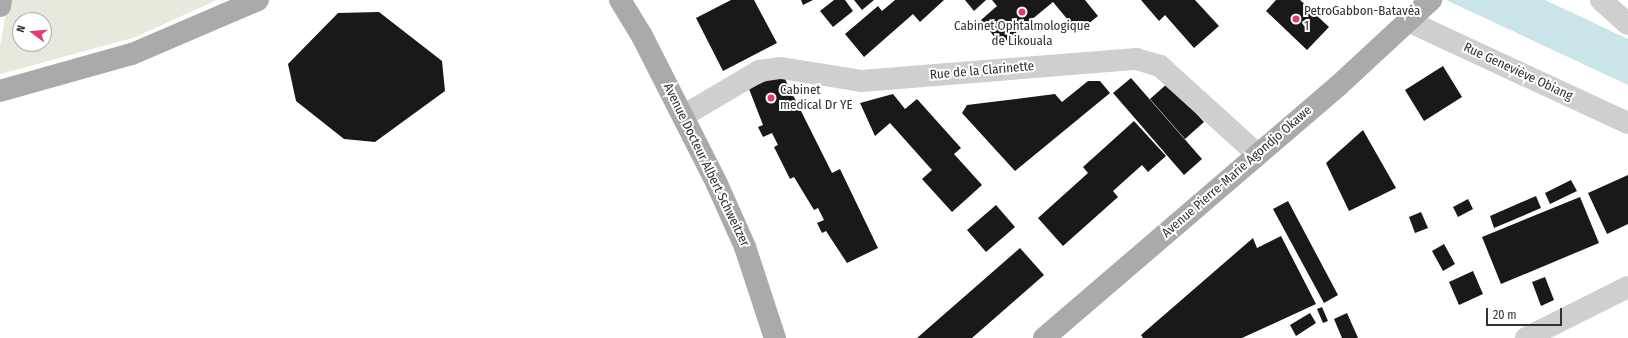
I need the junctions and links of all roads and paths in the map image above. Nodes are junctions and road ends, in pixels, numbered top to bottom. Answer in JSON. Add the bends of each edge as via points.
{"nodes":[{"id":1,"x":2,"y":0,"type":"edge"},
{"id":2,"x":258,"y":0,"type":"edge"},
{"id":3,"x":620,"y":0,"type":"edge"},
{"id":4,"x":1601,"y":0,"type":"edge"},
{"id":5,"x":1429,"y":2,"type":"edge"},
{"id":6,"x":0,"y":6,"type":"edge"},
{"id":7,"x":1408,"y":21,"type":"junction"},
{"id":8,"x":1628,"y":24,"type":"edge"},
{"id":9,"x":0,"y":91,"type":"edge"},
{"id":10,"x":683,"y":116,"type":"junction"},
{"id":11,"x":1628,"y":123,"type":"edge"},
{"id":12,"x":1258,"y":155,"type":"junction"},
{"id":13,"x":1628,"y":287,"type":"edge"},
{"id":14,"x":775,"y":338,"type":"edge"},
{"id":15,"x":1044,"y":338,"type":"edge"},
{"id":16,"x":1526,"y":338,"type":"edge"}],
"edges":[{"from":1,"to":6,"type":"main road"},
{"from":2,"to":9,"type":"main road","via":[[132,54]]},
{"from":3,"to":10,"type":"main road","name":"Avenue Docteur Albert Schweitzer"},
{"from":4,"to":8,"type":"street"},
{"from":5,"to":7,"type":"main road","name":"Avenue Pierre-Marie Agondjo Okawe"},
{"from":7,"to":11,"type":"street","name":"Rue Geneviève Obiang"},
{"from":7,"to":12,"type":"main road","name":"Avenue Pierre-Marie Agondjo Okawe"},
{"from":10,"to":12,"type":"street","name":"Rue de la Clarinette","via":[[759,71],[781,68],[861,81],[1136,59],[1160,66]]},
{"from":10,"to":14,"type":"main road","name":"Avenue Docteur Albert Schweitzer","via":[[745,247]]},
{"from":12,"to":15,"type":"main road","name":"Avenue Pierre-Marie Agondjo Okawe"},
{"from":13,"to":16,"type":"street"}]}
